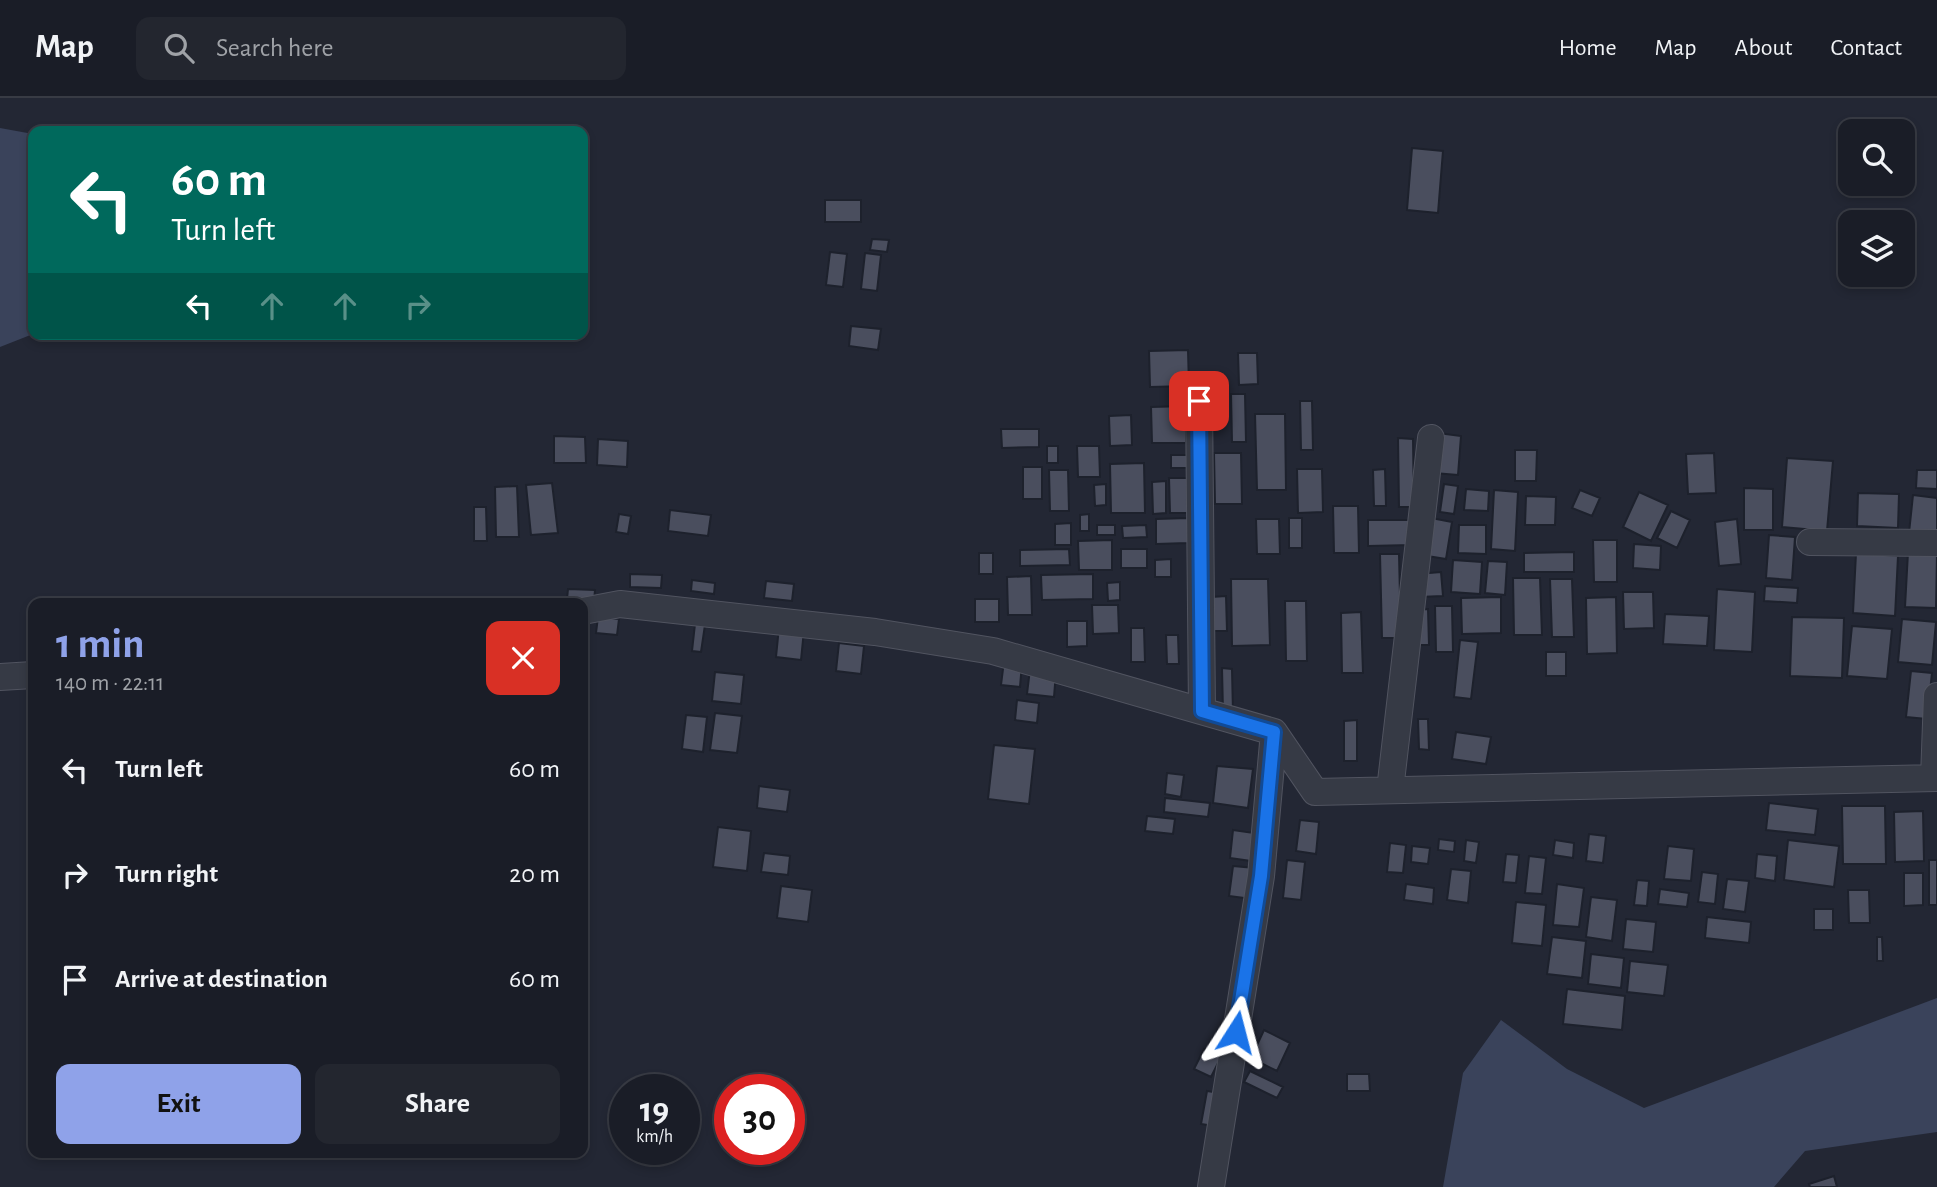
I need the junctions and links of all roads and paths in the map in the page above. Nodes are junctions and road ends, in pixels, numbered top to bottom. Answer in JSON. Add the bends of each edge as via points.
{"nodes":[{"id":1,"x":1199,"y":401,"type":"dead end"},
{"id":2,"x":1431,"y":438,"type":"dead end"},
{"id":3,"x":1810,"y":542,"type":"dead end"},
{"id":4,"x":1937,"y":544,"type":"edge"},
{"id":5,"x":588,"y":610,"type":"edge"},
{"id":6,"x":28,"y":675,"type":"edge"},
{"id":7,"x":0,"y":677,"type":"edge"},
{"id":8,"x":1937,"y":696,"type":"edge"},
{"id":9,"x":1202,"y":711,"type":"junction"},
{"id":10,"x":1274,"y":732,"type":"junction"},
{"id":11,"x":1936,"y":778,"type":"edge"},
{"id":12,"x":1390,"y":790,"type":"junction"},
{"id":13,"x":1211,"y":1187,"type":"edge"}],
"edges":[{"from":1,"to":9,"type":"street"},
{"from":2,"to":12,"type":"street"},
{"from":3,"to":4,"type":"street"},
{"from":5,"to":9,"type":"street","via":[[620,604],[888,634],[993,651]]},
{"from":6,"to":7,"type":"street"},
{"from":8,"to":11,"type":"street"},
{"from":9,"to":10,"type":"street"},
{"from":10,"to":12,"type":"street","via":[[1315,792]]},
{"from":10,"to":13,"type":"street","via":[[1261,876]]},
{"from":11,"to":12,"type":"street"}]}
